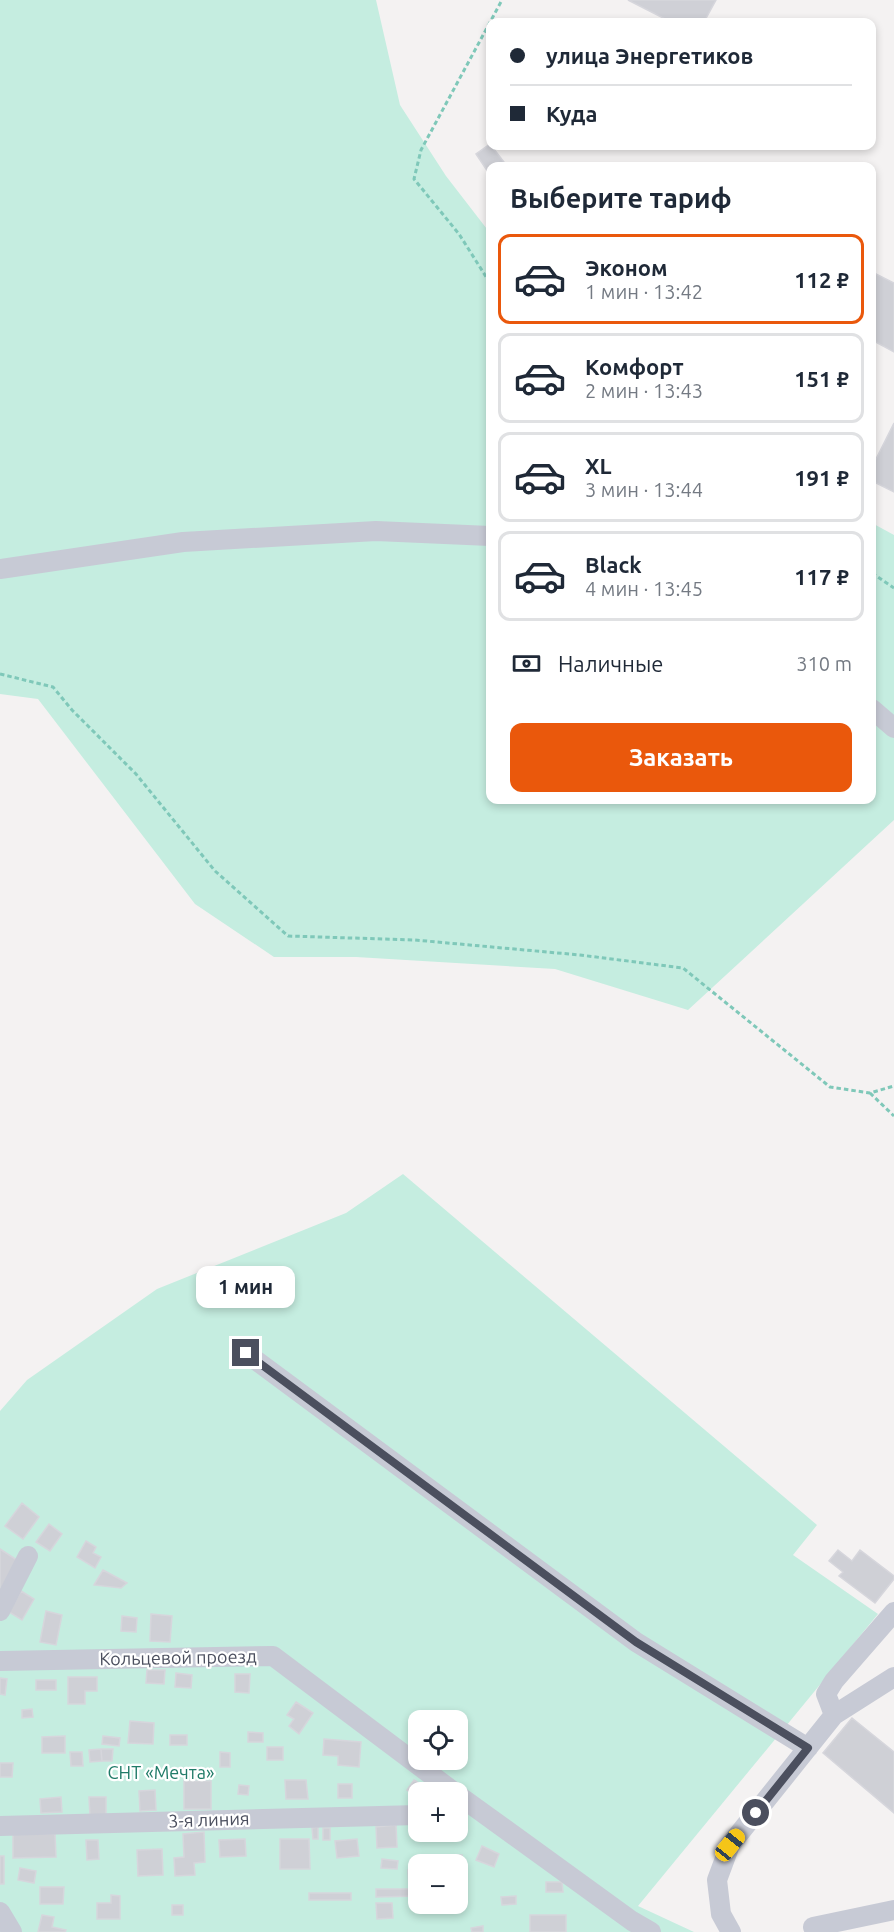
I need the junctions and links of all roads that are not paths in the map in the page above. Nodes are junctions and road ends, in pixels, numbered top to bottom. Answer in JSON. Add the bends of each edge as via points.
{"nodes":[{"id":1,"x":486,"y":536,"type":"edge"},
{"id":2,"x":0,"y":569,"type":"edge"},
{"id":3,"x":876,"y":713,"type":"edge"},
{"id":4,"x":894,"y":728,"type":"edge"},
{"id":5,"x":246,"y":1353,"type":"dead end"},
{"id":6,"x":28,"y":1556,"type":"dead end"},
{"id":7,"x":0,"y":1611,"type":"edge"},
{"id":8,"x":894,"y":1612,"type":"edge"},
{"id":9,"x":0,"y":1661,"type":"edge"},
{"id":10,"x":894,"y":1677,"type":"edge"},
{"id":11,"x":834,"y":1715,"type":"junction"},
{"id":12,"x":808,"y":1748,"type":"junction"},
{"id":13,"x":441,"y":1782,"type":"edge"},
{"id":14,"x":468,"y":1803,"type":"edge"},
{"id":15,"x":481,"y":1813,"type":"junction"},
{"id":16,"x":468,"y":1814,"type":"edge"},
{"id":17,"x":408,"y":1815,"type":"edge"},
{"id":18,"x":0,"y":1826,"type":"edge"},
{"id":19,"x":894,"y":1910,"type":"edge"},
{"id":20,"x":0,"y":1912,"type":"edge"},
{"id":21,"x":813,"y":1927,"type":"dead end"},
{"id":22,"x":12,"y":1932,"type":"edge"},
{"id":23,"x":651,"y":1932,"type":"edge"},
{"id":24,"x":731,"y":1932,"type":"edge"}],
"edges":[{"from":1,"to":2,"type":"street","via":[[376,531],[183,542]]},
{"from":3,"to":4,"type":"street"},
{"from":5,"to":12,"type":"street","via":[[636,1642]]},
{"from":6,"to":7,"type":"street"},
{"from":8,"to":11,"type":"street","via":[[826,1694]]},
{"from":9,"to":13,"type":"street","name":"Кольцевой проезд","via":[[273,1656]]},
{"from":10,"to":11,"type":"street"},
{"from":11,"to":12,"type":"street"},
{"from":12,"to":24,"type":"street","via":[[730,1845],[717,1880],[721,1914]]},
{"from":14,"to":15,"type":"street"},
{"from":15,"to":16,"type":"street"},
{"from":15,"to":23,"type":"street"},
{"from":17,"to":18,"type":"street","name":"3-я линия"},
{"from":19,"to":21,"type":"street"},
{"from":20,"to":22,"type":"street"}]}
